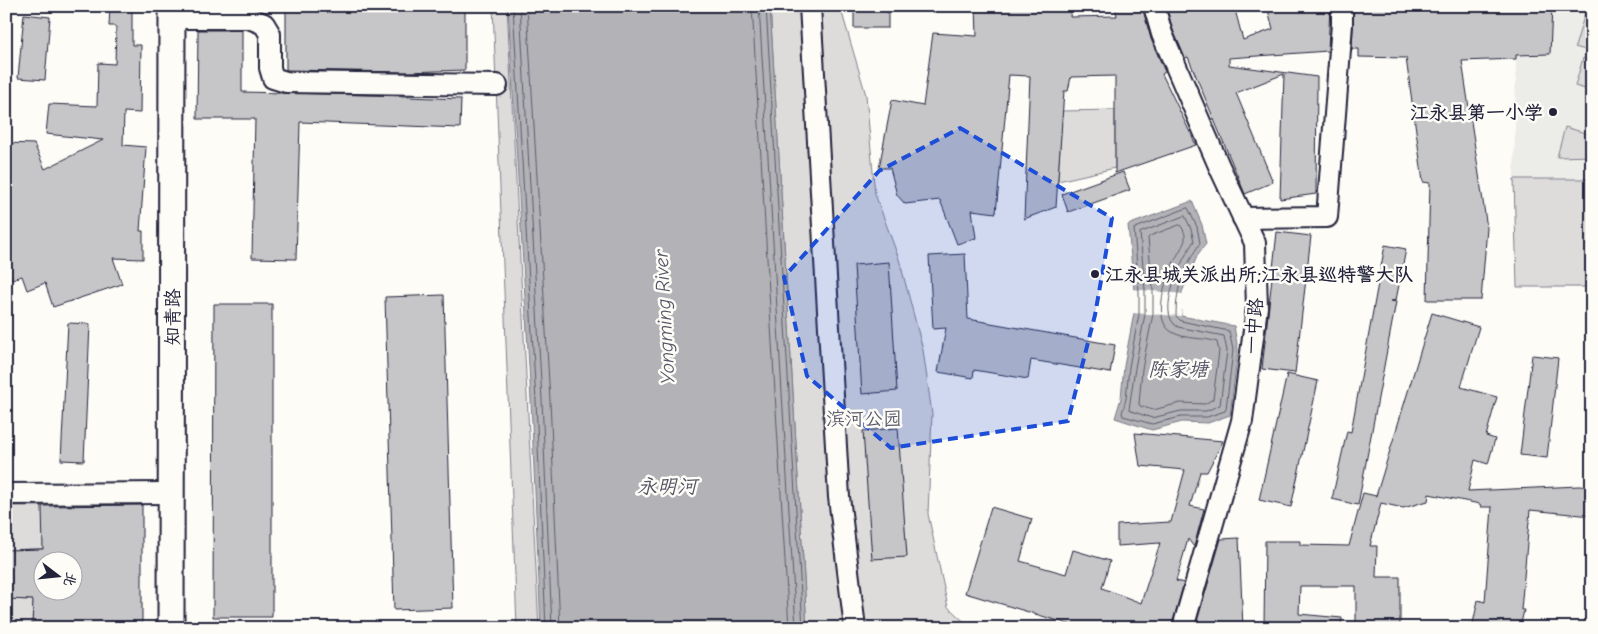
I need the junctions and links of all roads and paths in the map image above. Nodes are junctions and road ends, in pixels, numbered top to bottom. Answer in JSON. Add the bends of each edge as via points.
{"nodes":[{"id":1,"x":810,"y":6,"type":"edge"},
{"id":2,"x":1154,"y":6,"type":"edge"},
{"id":3,"x":1342,"y":6,"type":"edge"},
{"id":4,"x":172,"y":12,"type":"edge"},
{"id":5,"x":249,"y":12,"type":"edge"},
{"id":6,"x":496,"y":85,"type":"dead end"},
{"id":7,"x":1243,"y":218,"type":"junction"},
{"id":8,"x":171,"y":493,"type":"junction"},
{"id":9,"x":6,"y":494,"type":"edge"},
{"id":10,"x":841,"y":513,"type":"junction"},
{"id":11,"x":171,"y":628,"type":"edge"},
{"id":12,"x":844,"y":628,"type":"edge"},
{"id":13,"x":855,"y":628,"type":"edge"},
{"id":14,"x":1183,"y":628,"type":"edge"}],
"edges":[{"from":1,"to":10,"type":"street"},
{"from":2,"to":7,"type":"street","name":"一中路","via":[[1162,34]]},
{"from":3,"to":7,"type":"street","via":[[1327,217]]},
{"from":4,"to":5,"type":"street"},
{"from":4,"to":8,"type":"main road","name":"知青路"},
{"from":5,"to":6,"type":"street","via":[[264,24],[270,34],[273,78],[286,82]]},
{"from":7,"to":14,"type":"street","name":"一中路","via":[[1255,243],[1257,307],[1242,421]]},
{"from":8,"to":9,"type":"street"},
{"from":8,"to":11,"type":"main road","name":"知青路"},
{"from":10,"to":12,"type":"street"},
{"from":10,"to":13,"type":"street"}]}
